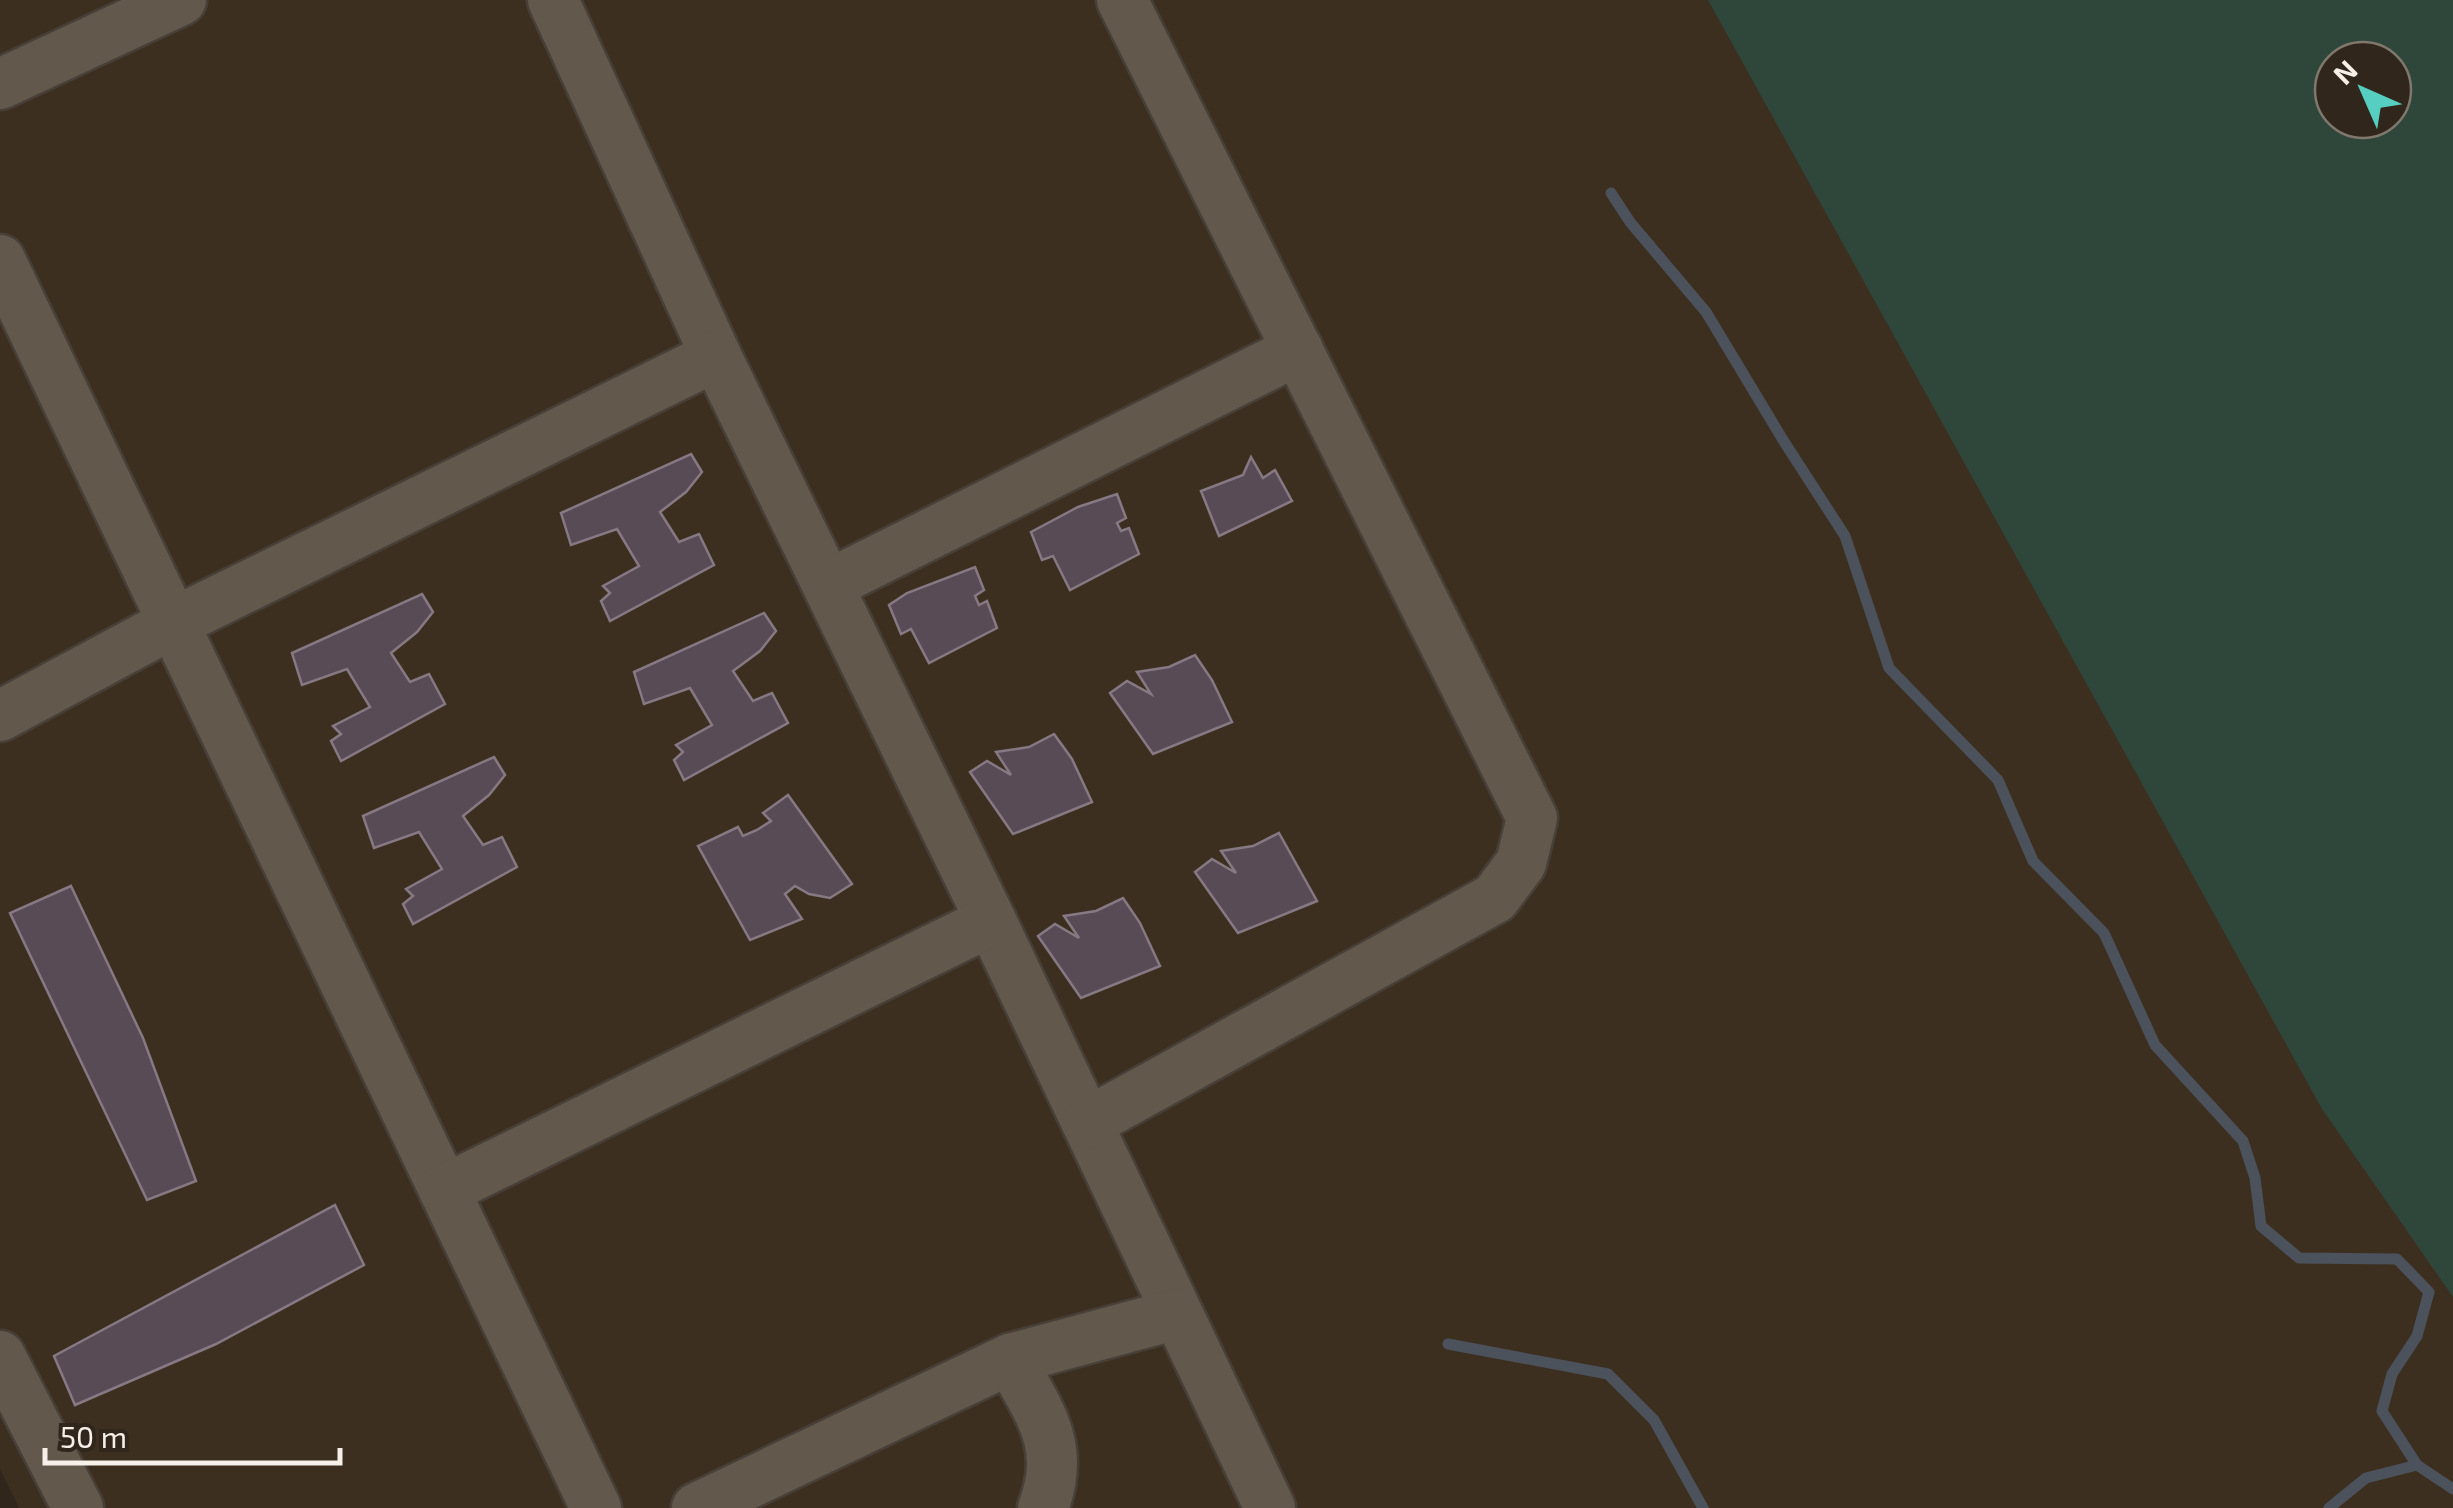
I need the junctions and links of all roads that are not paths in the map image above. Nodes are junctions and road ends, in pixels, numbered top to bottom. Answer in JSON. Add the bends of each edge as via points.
{"nodes":[{"id":1,"x":181,"y":0,"type":"edge"},
{"id":2,"x":552,"y":0,"type":"edge"},
{"id":3,"x":1122,"y":0,"type":"edge"},
{"id":4,"x":0,"y":84,"type":"edge"},
{"id":5,"x":0,"y":260,"type":"edge"},
{"id":6,"x":1298,"y":350,"type":"junction"},
{"id":7,"x":716,"y":356,"type":"junction"},
{"id":8,"x":828,"y":585,"type":"junction"},
{"id":9,"x":173,"y":623,"type":"junction"},
{"id":10,"x":0,"y":716,"type":"edge"},
{"id":11,"x":991,"y":922,"type":"junction"},
{"id":12,"x":1087,"y":1123,"type":"junction"},
{"id":13,"x":444,"y":1190,"type":"junction"},
{"id":14,"x":1177,"y":1314,"type":"junction"},
{"id":15,"x":0,"y":1356,"type":"edge"},
{"id":16,"x":1010,"y":1359,"type":"junction"},
{"id":17,"x":78,"y":1508,"type":"edge"},
{"id":18,"x":596,"y":1508,"type":"edge"},
{"id":19,"x":698,"y":1508,"type":"edge"},
{"id":20,"x":1043,"y":1508,"type":"edge"},
{"id":21,"x":1270,"y":1508,"type":"edge"}],
"edges":[{"from":1,"to":4,"type":"street"},
{"from":2,"to":7,"type":"street"},
{"from":3,"to":6,"type":"street"},
{"from":5,"to":9,"type":"street"},
{"from":6,"to":8,"type":"street"},
{"from":6,"to":12,"type":"street","via":[[1532,818],[1521,863],[1495,898]]},
{"from":7,"to":8,"type":"street"},
{"from":7,"to":9,"type":"street"},
{"from":8,"to":11,"type":"street"},
{"from":9,"to":10,"type":"street"},
{"from":9,"to":13,"type":"street"},
{"from":11,"to":12,"type":"street"},
{"from":11,"to":13,"type":"street"},
{"from":12,"to":14,"type":"street"},
{"from":13,"to":18,"type":"street"},
{"from":14,"to":16,"type":"street"},
{"from":14,"to":21,"type":"street"},
{"from":15,"to":17,"type":"street"},
{"from":16,"to":19,"type":"street"},
{"from":16,"to":20,"type":"street","via":[[1050,1431],[1052,1485]]}]}
